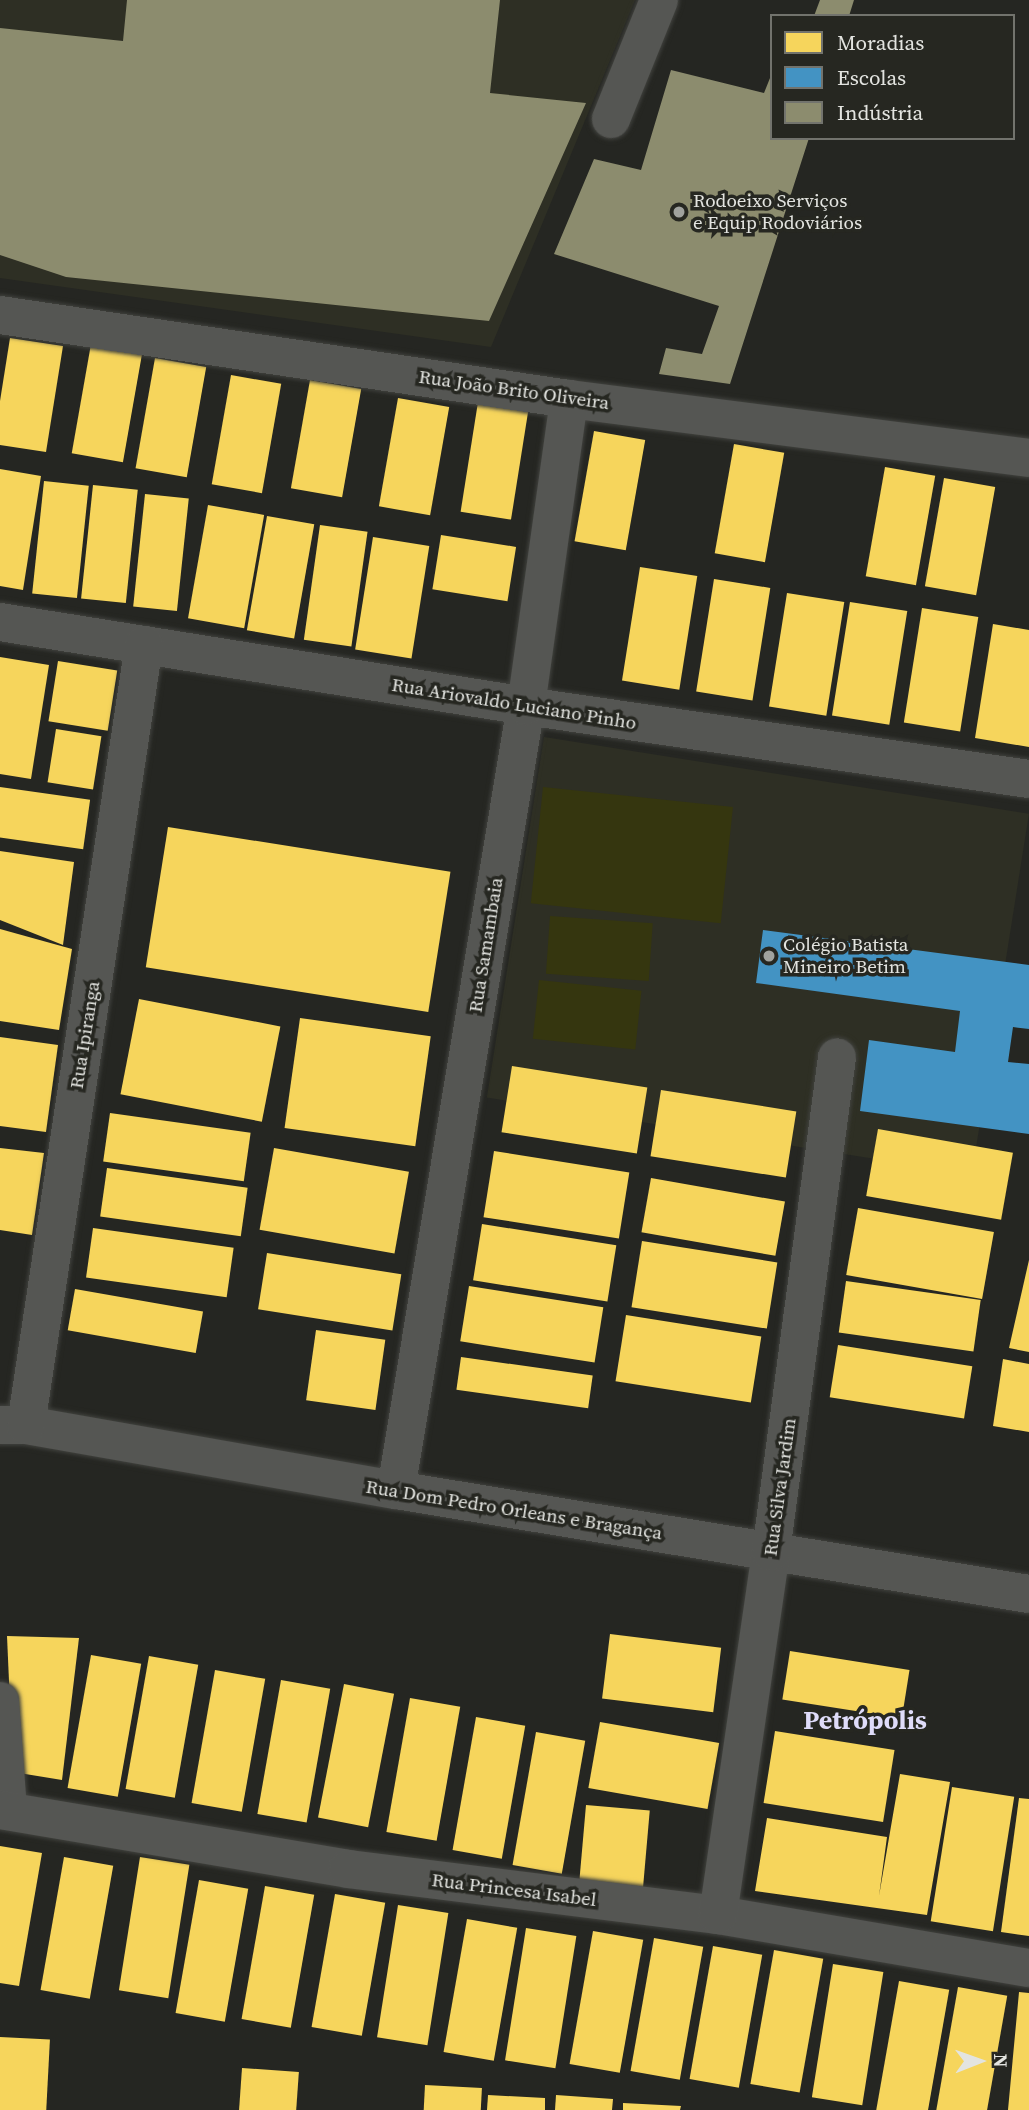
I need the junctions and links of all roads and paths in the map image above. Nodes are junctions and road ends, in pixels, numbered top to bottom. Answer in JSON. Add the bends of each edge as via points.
{"nodes":[{"id":1,"x":659,"y":0,"type":"edge"},
{"id":2,"x":611,"y":119,"type":"dead end"},
{"id":3,"x":0,"y":315,"type":"edge"},
{"id":4,"x":569,"y":399,"type":"junction"},
{"id":5,"x":1029,"y":458,"type":"edge"},
{"id":6,"x":0,"y":622,"type":"edge"},
{"id":7,"x":144,"y":645,"type":"junction"},
{"id":8,"x":526,"y":706,"type":"junction"},
{"id":9,"x":1029,"y":779,"type":"edge"},
{"id":10,"x":837,"y":1057,"type":"dead end"},
{"id":11,"x":13,"y":1425,"type":"edge"},
{"id":12,"x":396,"y":1490,"type":"junction"},
{"id":13,"x":771,"y":1552,"type":"junction"},
{"id":14,"x":1029,"y":1594,"type":"edge"},
{"id":15,"x":0,"y":1701,"type":"edge"},
{"id":16,"x":4,"y":1810,"type":"edge"},
{"id":17,"x":718,"y":1915,"type":"junction"},
{"id":18,"x":1029,"y":1968,"type":"edge"}],
"edges":[{"from":1,"to":2,"type":"street"},
{"from":3,"to":4,"type":"street","name":"Rua João Brito Oliveira"},
{"from":4,"to":5,"type":"street","name":"Rua João Brito Oliveira"},
{"from":4,"to":8,"type":"street","name":"Rua Samambaia"},
{"from":6,"to":7,"type":"street","name":"Rua Ariovaldo Luciano Pinho"},
{"from":7,"to":8,"type":"street","name":"Rua Ariovaldo Luciano Pinho"},
{"from":7,"to":11,"type":"street","name":"Rua Ipiranga"},
{"from":8,"to":9,"type":"street","name":"Rua Ariovaldo Luciano Pinho"},
{"from":8,"to":12,"type":"street","name":"Rua Samambaia"},
{"from":10,"to":13,"type":"street","name":"Rua Silva Jardim"},
{"from":11,"to":12,"type":"street","name":"Rua Dom Pedro Orleans e Bragança"},
{"from":12,"to":13,"type":"street","name":"Rua Dom Pedro Orleans e Bragança"},
{"from":13,"to":14,"type":"street","name":"Rua Dom Pedro Orleans e Bragança"},
{"from":13,"to":17,"type":"street","name":"Rua Silva Jardim"},
{"from":15,"to":16,"type":"street"},
{"from":16,"to":17,"type":"street","name":"Rua Princesa Isabel","via":[[348,1870]]},
{"from":17,"to":18,"type":"street","name":"Rua Princesa Isabel"}]}
